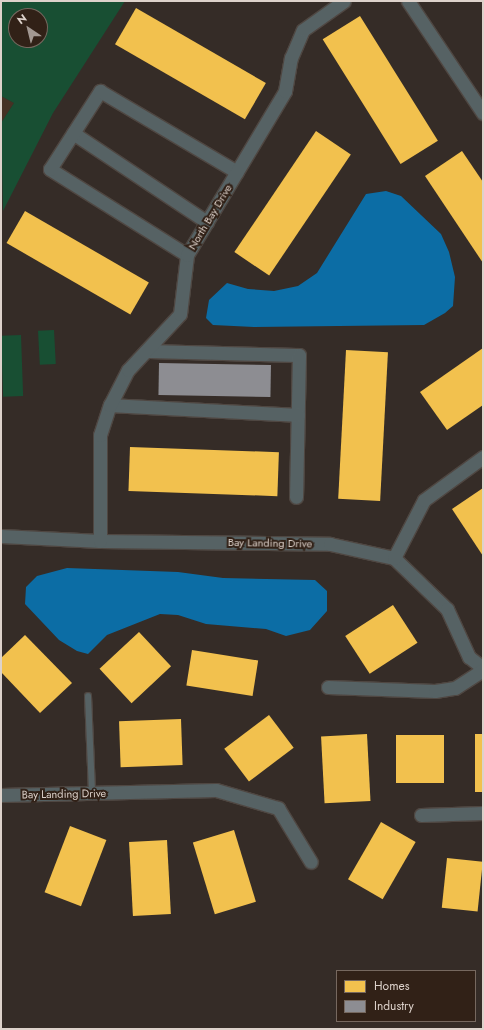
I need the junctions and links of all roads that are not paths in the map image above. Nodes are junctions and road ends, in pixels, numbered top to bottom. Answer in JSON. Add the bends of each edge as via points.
{"nodes":[{"id":1,"x":344,"y":1,"type":"edge"},
{"id":2,"x":408,"y":1,"type":"edge"},
{"id":3,"x":483,"y":113,"type":"edge"},
{"id":4,"x":73,"y":132,"type":"junction"},
{"id":5,"x":237,"y":172,"type":"junction"},
{"id":6,"x":207,"y":222,"type":"junction"},
{"id":7,"x":187,"y":255,"type":"junction"},
{"id":8,"x":146,"y":351,"type":"junction"},
{"id":9,"x":110,"y":405,"type":"junction"},
{"id":10,"x":298,"y":415,"type":"junction"},
{"id":11,"x":483,"y":457,"type":"edge"},
{"id":12,"x":296,"y":496,"type":"dead end"},
{"id":13,"x":1,"y":536,"type":"edge"},
{"id":14,"x":100,"y":541,"type":"junction"},
{"id":15,"x":394,"y":558,"type":"junction"},
{"id":16,"x":483,"y":669,"type":"edge"},
{"id":17,"x":328,"y":687,"type":"dead end"},
{"id":18,"x":88,"y":696,"type":"dead end"},
{"id":19,"x":92,"y":793,"type":"junction"},
{"id":20,"x":1,"y":795,"type":"edge"},
{"id":21,"x":483,"y":813,"type":"edge"},
{"id":22,"x":421,"y":815,"type":"dead end"},
{"id":23,"x":311,"y":862,"type":"dead end"}],
"edges":[{"from":1,"to":5,"type":"street","name":"North Bay Drive","via":[[303,30],[291,58],[285,91]]},
{"from":2,"to":3,"type":"street"},
{"from":4,"to":5,"type":"street","via":[[100,91]]},
{"from":4,"to":6,"type":"street"},
{"from":4,"to":7,"type":"street","via":[[50,169]]},
{"from":5,"to":6,"type":"street","name":"North Bay Drive"},
{"from":6,"to":7,"type":"street","name":"North Bay Drive"},
{"from":7,"to":8,"type":"street","name":"North Bay Drive","via":[[180,314]]},
{"from":8,"to":9,"type":"street","name":"North Bay Drive","via":[[128,370]]},
{"from":8,"to":10,"type":"street","via":[[299,355]]},
{"from":9,"to":10,"type":"street"},
{"from":9,"to":14,"type":"street","name":"North Bay Drive","via":[[100,435]]},
{"from":10,"to":12,"type":"street"},
{"from":11,"to":15,"type":"street","via":[[424,500]]},
{"from":13,"to":14,"type":"street","name":"Bay Landing Drive"},
{"from":14,"to":15,"type":"street","name":"Bay Landing Drive","via":[[330,544]]},
{"from":15,"to":16,"type":"street","via":[[447,609],[469,657]]},
{"from":16,"to":17,"type":"street","via":[[456,688],[434,691]]},
{"from":18,"to":19,"type":"lane"},
{"from":19,"to":20,"type":"street","name":"Bay Landing Drive"},
{"from":19,"to":23,"type":"street","name":"Bay Landing Drive","via":[[216,790],[278,808]]},
{"from":21,"to":22,"type":"street"}]}
